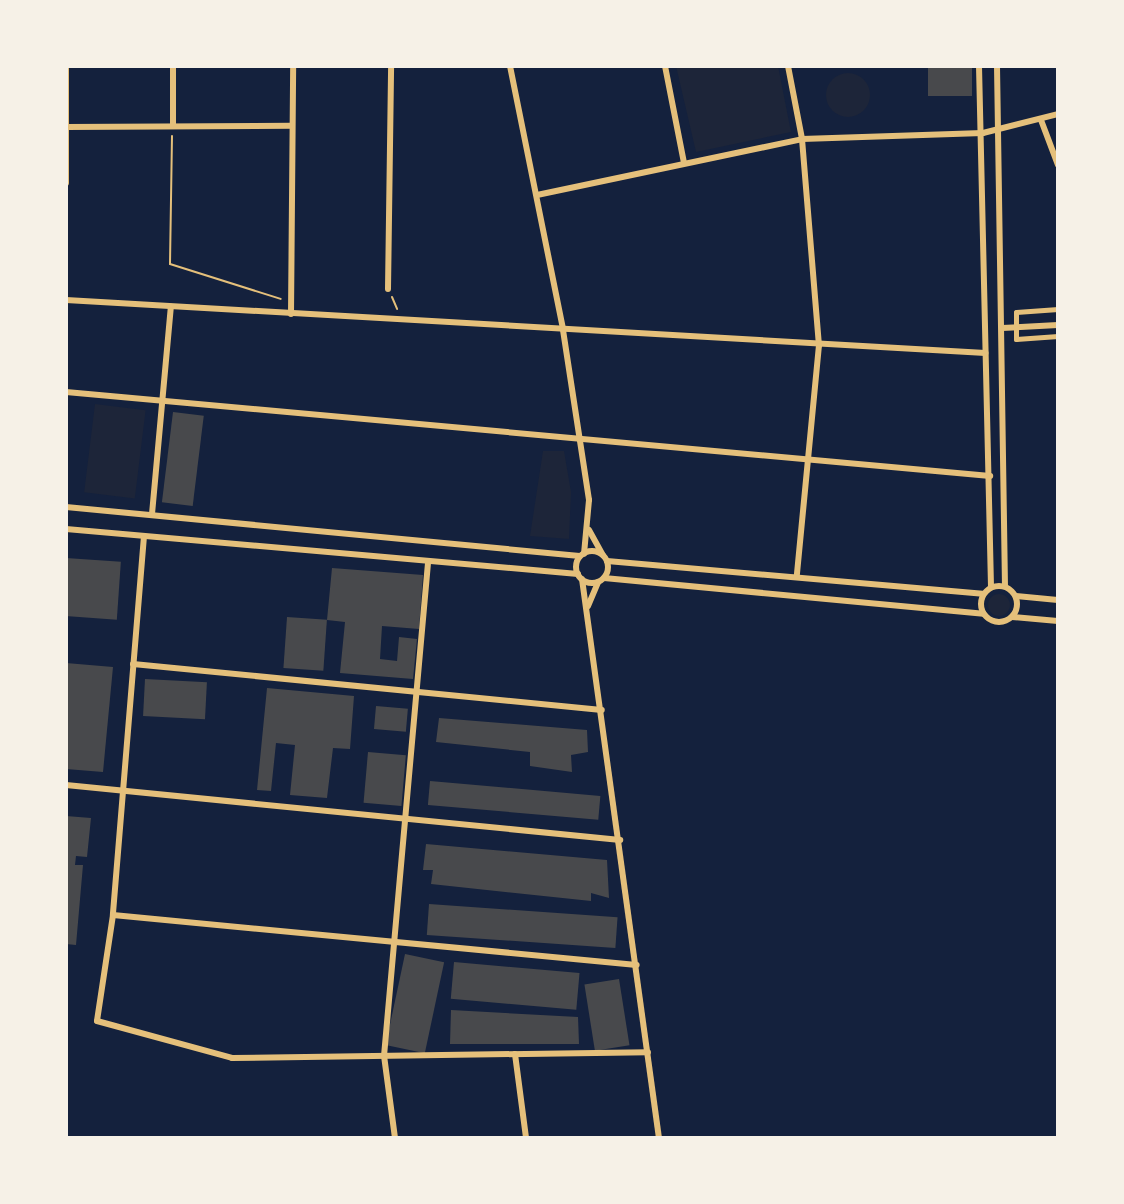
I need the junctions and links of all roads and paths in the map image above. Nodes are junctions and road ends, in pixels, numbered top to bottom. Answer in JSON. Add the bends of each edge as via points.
{"nodes":[{"id":1,"x":66,"y":66,"type":"edge"},
{"id":2,"x":173,"y":66,"type":"edge"},
{"id":3,"x":293,"y":66,"type":"edge"},
{"id":4,"x":391,"y":66,"type":"edge"},
{"id":5,"x":510,"y":66,"type":"edge"},
{"id":6,"x":665,"y":66,"type":"edge"},
{"id":7,"x":788,"y":66,"type":"edge"},
{"id":8,"x":979,"y":66,"type":"edge"},
{"id":9,"x":997,"y":66,"type":"edge"},
{"id":10,"x":1058,"y":114,"type":"edge"},
{"id":11,"x":1041,"y":120,"type":"junction"},
{"id":12,"x":173,"y":126,"type":"junction"},
{"id":13,"x":292,"y":126,"type":"junction"},
{"id":14,"x":67,"y":127,"type":"edge"},
{"id":15,"x":999,"y":131,"type":"junction"},
{"id":16,"x":983,"y":133,"type":"junction"},
{"id":17,"x":802,"y":139,"type":"junction"},
{"id":18,"x":684,"y":163,"type":"junction"},
{"id":19,"x":1058,"y":165,"type":"edge"},
{"id":20,"x":66,"y":183,"type":"edge"},
{"id":21,"x":537,"y":195,"type":"junction"},
{"id":22,"x":388,"y":289,"type":"joint"},
{"id":23,"x":66,"y":300,"type":"edge"},
{"id":24,"x":291,"y":304,"type":"junction"},
{"id":25,"x":171,"y":307,"type":"junction"},
{"id":26,"x":1058,"y":309,"type":"edge"},
{"id":27,"x":291,"y":314,"type":"junction"},
{"id":28,"x":403,"y":321,"type":"junction"},
{"id":29,"x":1058,"y":325,"type":"edge"},
{"id":30,"x":1002,"y":328,"type":"junction"},
{"id":31,"x":563,"y":330,"type":"junction"},
{"id":32,"x":1058,"y":336,"type":"edge"},
{"id":33,"x":819,"y":345,"type":"junction"},
{"id":34,"x":985,"y":353,"type":"junction"},
{"id":35,"x":66,"y":392,"type":"edge"},
{"id":36,"x":162,"y":400,"type":"junction"},
{"id":37,"x":579,"y":440,"type":"junction"},
{"id":38,"x":807,"y":461,"type":"junction"},
{"id":39,"x":990,"y":476,"type":"junction"},
{"id":40,"x":66,"y":507,"type":"edge"},
{"id":41,"x":152,"y":514,"type":"junction"},
{"id":42,"x":66,"y":529,"type":"edge"},
{"id":43,"x":589,"y":530,"type":"junction"},
{"id":44,"x":144,"y":536,"type":"junction"},
{"id":45,"x":582,"y":555,"type":"junction"},
{"id":46,"x":605,"y":558,"type":"junction"},
{"id":47,"x":428,"y":563,"type":"junction"},
{"id":48,"x":797,"y":575,"type":"junction"},
{"id":49,"x":580,"y":576,"type":"junction"},
{"id":50,"x":601,"y":580,"type":"junction"},
{"id":51,"x":1005,"y":586,"type":"junction"},
{"id":52,"x":991,"y":587,"type":"junction"},
{"id":53,"x":983,"y":594,"type":"junction"},
{"id":54,"x":1016,"y":596,"type":"junction"},
{"id":55,"x":1058,"y":600,"type":"edge"},
{"id":56,"x":588,"y":606,"type":"junction"},
{"id":57,"x":983,"y":614,"type":"junction"},
{"id":58,"x":1012,"y":617,"type":"junction"},
{"id":59,"x":1058,"y":621,"type":"edge"},
{"id":60,"x":133,"y":664,"type":"junction"},
{"id":61,"x":418,"y":693,"type":"junction"},
{"id":62,"x":602,"y":710,"type":"junction"},
{"id":63,"x":66,"y":785,"type":"edge"},
{"id":64,"x":122,"y":791,"type":"junction"},
{"id":65,"x":408,"y":819,"type":"junction"},
{"id":66,"x":620,"y":840,"type":"junction"},
{"id":67,"x":113,"y":915,"type":"junction"},
{"id":68,"x":395,"y":942,"type":"junction"},
{"id":69,"x":637,"y":965,"type":"junction"},
{"id":70,"x":648,"y":1052,"type":"junction"},
{"id":71,"x":515,"y":1054,"type":"junction"},
{"id":72,"x":384,"y":1056,"type":"junction"},
{"id":73,"x":395,"y":1138,"type":"edge"},
{"id":74,"x":526,"y":1138,"type":"edge"},
{"id":75,"x":659,"y":1138,"type":"edge"}],
"edges":[{"from":1,"to":14,"type":"street"},
{"from":2,"to":12,"type":"street"},
{"from":3,"to":13,"type":"street"},
{"from":4,"to":22,"type":"street"},
{"from":5,"to":21,"type":"street"},
{"from":6,"to":18,"type":"street"},
{"from":7,"to":17,"type":"street"},
{"from":8,"to":16,"type":"street"},
{"from":9,"to":15,"type":"street"},
{"from":10,"to":11,"type":"street"},
{"from":11,"to":15,"type":"street"},
{"from":11,"to":19,"type":"street"},
{"from":12,"to":13,"type":"street"},
{"from":12,"to":14,"type":"street"},
{"from":12,"to":24,"type":"path","via":[[170,264],[268,291]]},
{"from":13,"to":24,"type":"street"},
{"from":14,"to":20,"type":"street"},
{"from":15,"to":16,"type":"street"},
{"from":15,"to":30,"type":"street"},
{"from":16,"to":17,"type":"street"},
{"from":16,"to":34,"type":"street"},
{"from":17,"to":18,"type":"street"},
{"from":17,"to":33,"type":"street"},
{"from":18,"to":21,"type":"street"},
{"from":21,"to":31,"type":"street"},
{"from":22,"to":28,"type":"path"},
{"from":23,"to":25,"type":"street"},
{"from":24,"to":27,"type":"street"},
{"from":25,"to":27,"type":"street"},
{"from":25,"to":36,"type":"street"},
{"from":26,"to":32,"type":"street","via":[[1016,312],[1016,339]]},
{"from":27,"to":28,"type":"street"},
{"from":28,"to":31,"type":"street"},
{"from":29,"to":30,"type":"street"},
{"from":30,"to":51,"type":"street"},
{"from":31,"to":33,"type":"street"},
{"from":31,"to":37,"type":"street"},
{"from":33,"to":34,"type":"street"},
{"from":33,"to":38,"type":"street"},
{"from":34,"to":39,"type":"street"},
{"from":35,"to":36,"type":"street"},
{"from":36,"to":37,"type":"street"},
{"from":36,"to":41,"type":"street"},
{"from":37,"to":38,"type":"street"},
{"from":37,"to":43,"type":"street"},
{"from":38,"to":39,"type":"street"},
{"from":38,"to":48,"type":"street"},
{"from":39,"to":52,"type":"street"},
{"from":40,"to":41,"type":"street"},
{"from":41,"to":45,"type":"street"},
{"from":42,"to":44,"type":"street"},
{"from":43,"to":45,"type":"street"},
{"from":43,"to":46,"type":"street"},
{"from":44,"to":47,"type":"street"},
{"from":44,"to":60,"type":"street"},
{"from":45,"to":46,"type":"street"},
{"from":45,"to":49,"type":"street"},
{"from":46,"to":48,"type":"street"},
{"from":46,"to":50,"type":"street"},
{"from":47,"to":49,"type":"street"},
{"from":47,"to":61,"type":"street"},
{"from":48,"to":53,"type":"street"},
{"from":49,"to":50,"type":"street"},
{"from":49,"to":56,"type":"street"},
{"from":50,"to":56,"type":"street"},
{"from":50,"to":57,"type":"street"},
{"from":51,"to":52,"type":"street"},
{"from":51,"to":54,"type":"street"},
{"from":52,"to":53,"type":"street"},
{"from":53,"to":57,"type":"street"},
{"from":54,"to":55,"type":"street"},
{"from":54,"to":58,"type":"street"},
{"from":56,"to":62,"type":"street"},
{"from":57,"to":58,"type":"street","via":[[997,622]]},
{"from":58,"to":59,"type":"street"},
{"from":60,"to":61,"type":"street"},
{"from":60,"to":64,"type":"street"},
{"from":61,"to":62,"type":"street"},
{"from":61,"to":65,"type":"street"},
{"from":62,"to":66,"type":"street"},
{"from":63,"to":64,"type":"street"},
{"from":64,"to":65,"type":"street"},
{"from":64,"to":67,"type":"street"},
{"from":65,"to":66,"type":"street"},
{"from":65,"to":68,"type":"street"},
{"from":66,"to":69,"type":"street"},
{"from":67,"to":68,"type":"street"},
{"from":67,"to":72,"type":"street","via":[[97,1021],[232,1058]]},
{"from":68,"to":69,"type":"street"},
{"from":68,"to":72,"type":"street"},
{"from":69,"to":70,"type":"street"},
{"from":70,"to":71,"type":"street"},
{"from":70,"to":75,"type":"street"},
{"from":71,"to":72,"type":"street"},
{"from":71,"to":74,"type":"street"},
{"from":72,"to":73,"type":"street"}]}
